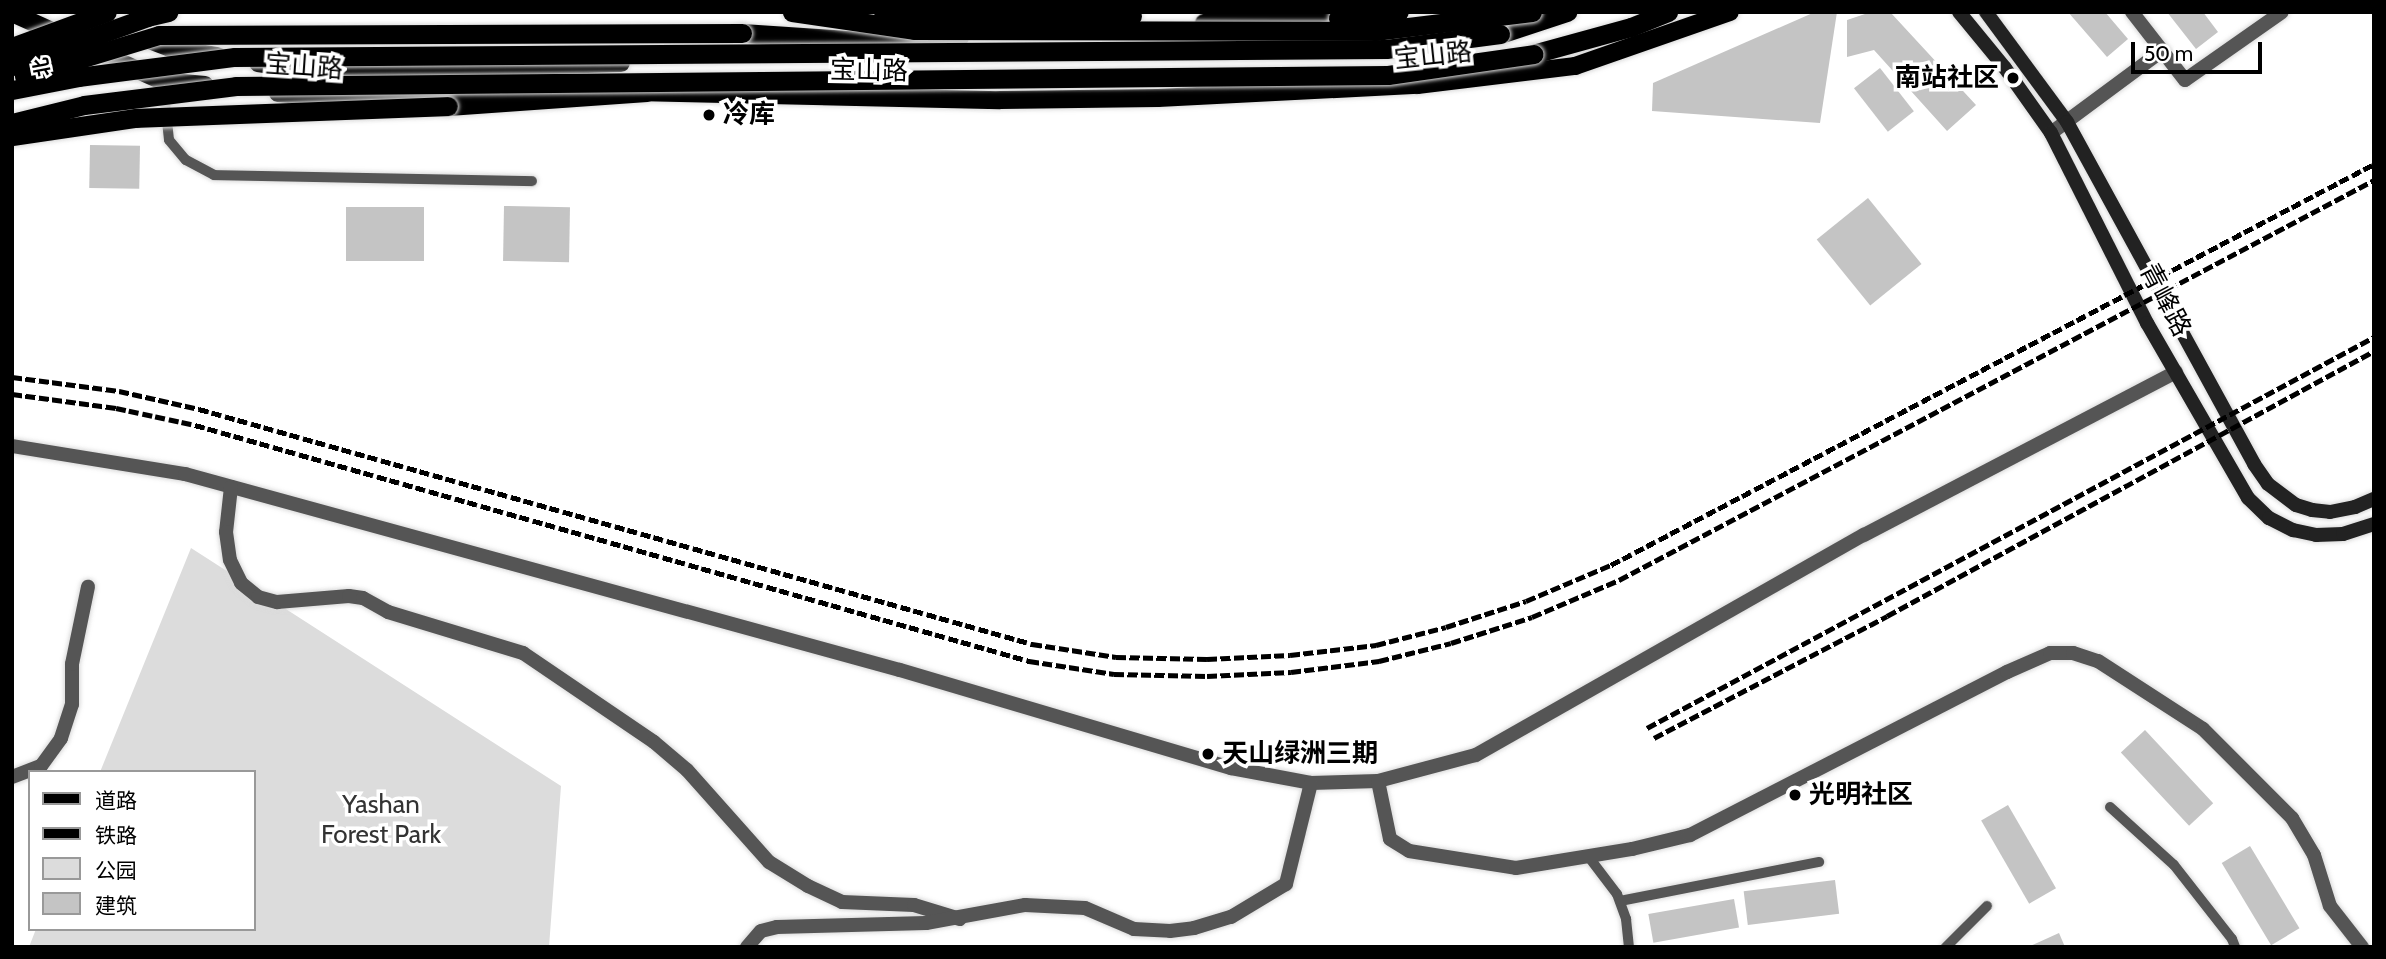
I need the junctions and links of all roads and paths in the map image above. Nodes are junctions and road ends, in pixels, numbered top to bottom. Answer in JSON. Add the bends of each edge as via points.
{"nodes":[{"id":1,"x":88,"y":12,"type":"edge"},
{"id":2,"x":107,"y":12,"type":"edge"},
{"id":3,"x":168,"y":12,"type":"edge"},
{"id":4,"x":792,"y":12,"type":"edge"},
{"id":5,"x":883,"y":12,"type":"edge"},
{"id":6,"x":1330,"y":12,"type":"edge"},
{"id":7,"x":1399,"y":12,"type":"edge"},
{"id":8,"x":1532,"y":12,"type":"edge"},
{"id":9,"x":1567,"y":12,"type":"edge"},
{"id":10,"x":1668,"y":12,"type":"edge"},
{"id":11,"x":1730,"y":12,"type":"edge"},
{"id":12,"x":1959,"y":12,"type":"edge"},
{"id":13,"x":1986,"y":12,"type":"edge"},
{"id":14,"x":2132,"y":12,"type":"edge"},
{"id":15,"x":2282,"y":12,"type":"edge"},
{"id":16,"x":12,"y":13,"type":"edge"},
{"id":17,"x":894,"y":43,"type":"junction"},
{"id":18,"x":12,"y":47,"type":"edge"},
{"id":19,"x":170,"y":48,"type":"junction"},
{"id":20,"x":2162,"y":51,"type":"junction"},
{"id":21,"x":12,"y":66,"type":"edge"},
{"id":22,"x":12,"y":80,"type":"edge"},
{"id":23,"x":162,"y":81,"type":"junction"},
{"id":24,"x":12,"y":90,"type":"edge"},
{"id":25,"x":647,"y":92,"type":"junction"},
{"id":26,"x":2067,"y":122,"type":"junction"},
{"id":27,"x":12,"y":123,"type":"edge"},
{"id":28,"x":2052,"y":133,"type":"junction"},
{"id":29,"x":12,"y":136,"type":"edge"},
{"id":30,"x":532,"y":181,"type":"dead end"},
{"id":31,"x":2176,"y":372,"type":"junction"},
{"id":32,"x":12,"y":446,"type":"edge"},
{"id":33,"x":231,"y":487,"type":"junction"},
{"id":34,"x":2374,"y":499,"type":"edge"},
{"id":35,"x":2374,"y":524,"type":"edge"},
{"id":36,"x":88,"y":587,"type":"dead end"},
{"id":37,"x":30,"y":770,"type":"edge"},
{"id":38,"x":1378,"y":781,"type":"junction"},
{"id":39,"x":1311,"y":783,"type":"junction"},
{"id":40,"x":2110,"y":807,"type":"dead end"},
{"id":41,"x":1588,"y":856,"type":"junction"},
{"id":42,"x":1819,"y":862,"type":"dead end"},
{"id":43,"x":1620,"y":901,"type":"junction"},
{"id":44,"x":1987,"y":906,"type":"dead end"},
{"id":45,"x":960,"y":919,"type":"junction"},
{"id":46,"x":747,"y":947,"type":"edge"},
{"id":47,"x":1629,"y":947,"type":"edge"},
{"id":48,"x":1946,"y":947,"type":"edge"},
{"id":49,"x":2235,"y":947,"type":"edge"},
{"id":50,"x":2362,"y":947,"type":"edge"}],
"edges":[{"from":1,"to":19,"type":"main road","name":"宝山路"},
{"from":2,"to":18,"type":"highway","bridge":true},
{"from":3,"to":21,"type":"highway","bridge":true},
{"from":4,"to":8,"type":"highway","bridge":true,"via":[[914,30],[1361,31]]},
{"from":5,"to":7,"type":"highway","bridge":true,"via":[[1358,18]]},
{"from":6,"to":17,"type":"main road","name":"宝山路"},
{"from":9,"to":24,"type":"highway","bridge":true,"via":[[1500,34],[1386,49],[234,57]]},
{"from":10,"to":27,"type":"highway","bridge":true,"via":[[1533,54],[1388,75],[236,86],[84,105]]},
{"from":11,"to":25,"type":"main road","name":"宝山路","via":[[1575,66],[1418,85],[1158,98],[1000,100]]},
{"from":12,"to":28,"type":"main road","name":"青峰路"},
{"from":13,"to":26,"type":"main road","name":"青峰路"},
{"from":14,"to":20,"type":"street"},
{"from":15,"to":20,"type":"street","via":[[2185,80]]},
{"from":16,"to":23,"type":"main road","name":"宝山路"},
{"from":17,"to":19,"type":"main road","name":"宝山路","via":[[668,62],[317,72]]},
{"from":17,"to":22,"type":"highway","bridge":true,"via":[[742,33],[159,35]]},
{"from":19,"to":23,"type":"lane"},
{"from":20,"to":26,"type":"street"},
{"from":23,"to":25,"type":"main road","name":"宝山路","via":[[323,97]]},
{"from":23,"to":30,"type":"lane","via":[[169,140],[186,160],[214,175]]},
{"from":25,"to":29,"type":"highway","bridge":true,"via":[[448,106],[136,118]]},
{"from":26,"to":28,"type":"street"},
{"from":26,"to":34,"type":"main road","name":"青峰路","via":[[2269,484],[2296,505],[2312,510],[2343,510]]},
{"from":28,"to":31,"type":"main road","name":"青峰路"},
{"from":31,"to":35,"type":"main road","name":"青峰路","via":[[2248,498],[2269,518],[2316,535],[2343,534]]},
{"from":31,"to":38,"type":"street","via":[[1864,535],[1476,755]]},
{"from":32,"to":33,"type":"street","via":[[185,474]]},
{"from":33,"to":39,"type":"street","via":[[900,670],[1231,768]]},
{"from":33,"to":45,"type":"street","via":[[226,533],[230,560],[241,583],[258,597],[277,602],[363,598],[388,612],[523,653],[654,742],[687,770],[769,862],[808,886],[842,902],[914,905]]},
{"from":36,"to":37,"type":"street","via":[[72,664],[72,704],[61,738],[41,766]]},
{"from":38,"to":39,"type":"street"},
{"from":38,"to":41,"type":"street","via":[[1390,839],[1409,852],[1516,868]]},
{"from":39,"to":45,"type":"street","via":[[1286,884],[1230,917],[1170,931],[1134,929],[1085,908],[1025,905]]},
{"from":40,"to":49,"type":"lane","via":[[2174,865]]},
{"from":41,"to":43,"type":"lane"},
{"from":41,"to":50,"type":"street","via":[[1690,835],[2007,672],[2050,653],[2073,653],[2098,661],[2203,729],[2292,818],[2314,855],[2330,906]]},
{"from":42,"to":43,"type":"lane"},
{"from":43,"to":47,"type":"lane"},
{"from":44,"to":48,"type":"lane"},
{"from":45,"to":46,"type":"street","via":[[777,928],[761,931]]}]}
